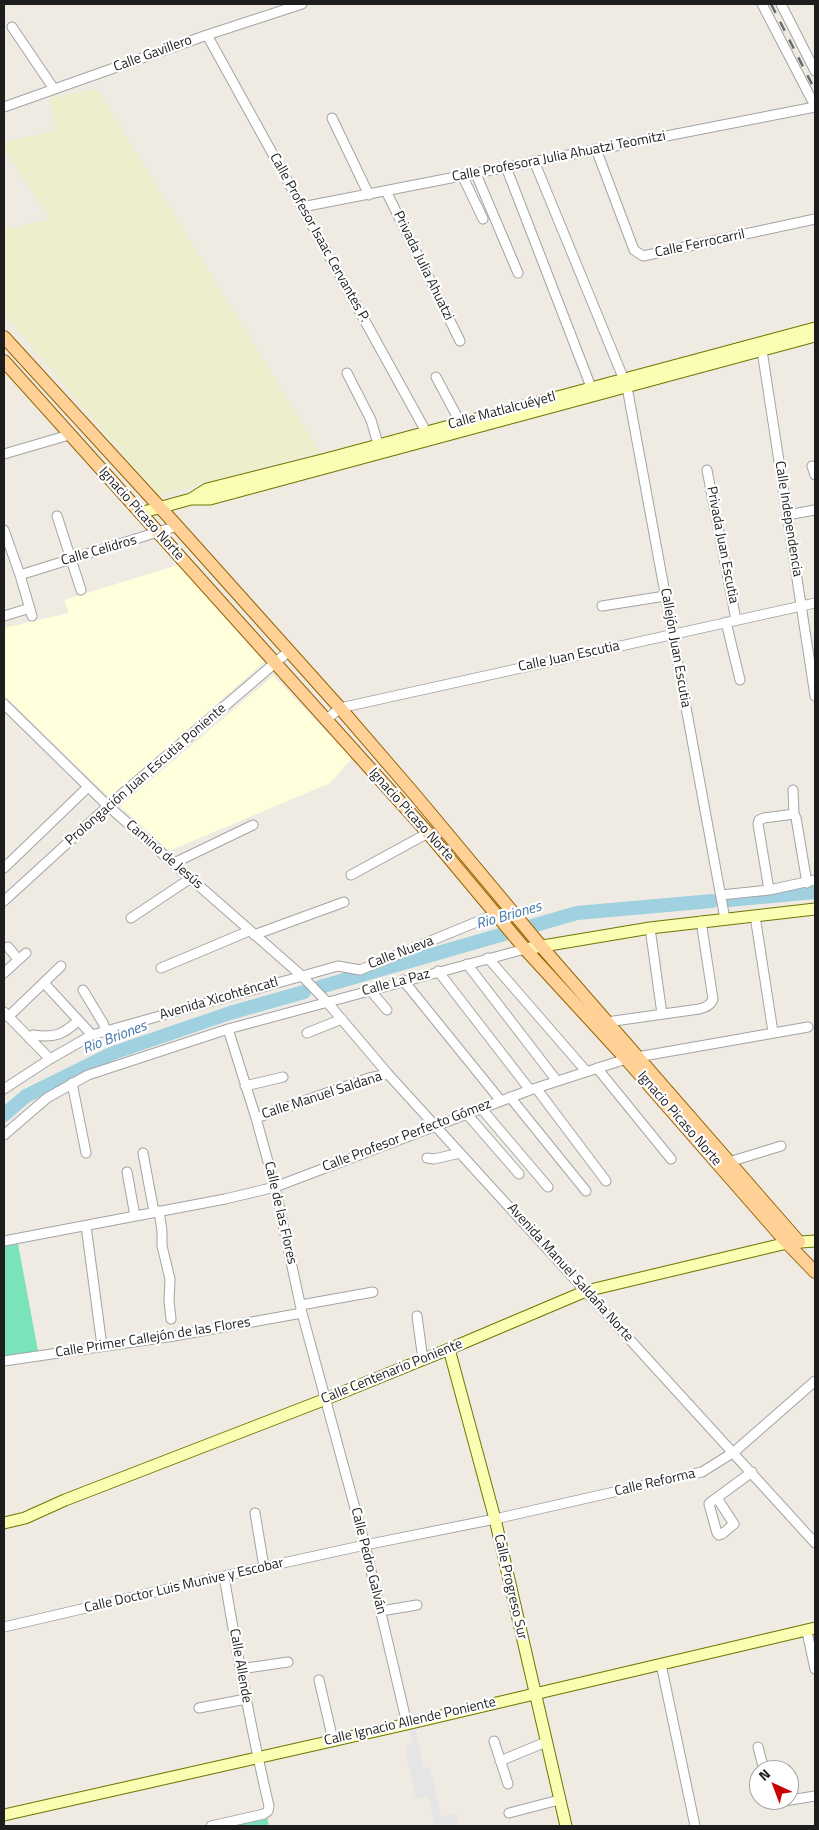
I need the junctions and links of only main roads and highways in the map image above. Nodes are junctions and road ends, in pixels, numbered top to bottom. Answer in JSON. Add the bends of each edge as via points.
{"nodes":[{"id":1,"x":4,"y":337,"type":"edge"},
{"id":2,"x":4,"y":361,"type":"edge"},
{"id":3,"x":632,"y":1058,"type":"junction"},
{"id":4,"x":793,"y":1242,"type":"junction"},
{"id":5,"x":815,"y":1272,"type":"edge"}],
"edges":[{"from":1,"to":3,"type":"main road","name":"Ignacio Picaso Norte","via":[[178,526],[415,794],[607,1022]]},
{"from":2,"to":3,"type":"main road","name":"Ignacio Picaso Norte","via":[[428,833],[525,948]]},
{"from":3,"to":4,"type":"main road","name":"Ignacio Picaso Norte"},
{"from":3,"to":4,"type":"main road","name":"Ignacio Picaso Norte","via":[[729,1162]]},
{"from":4,"to":5,"type":"main road","name":"Ignacio Picaso Norte"}]}
